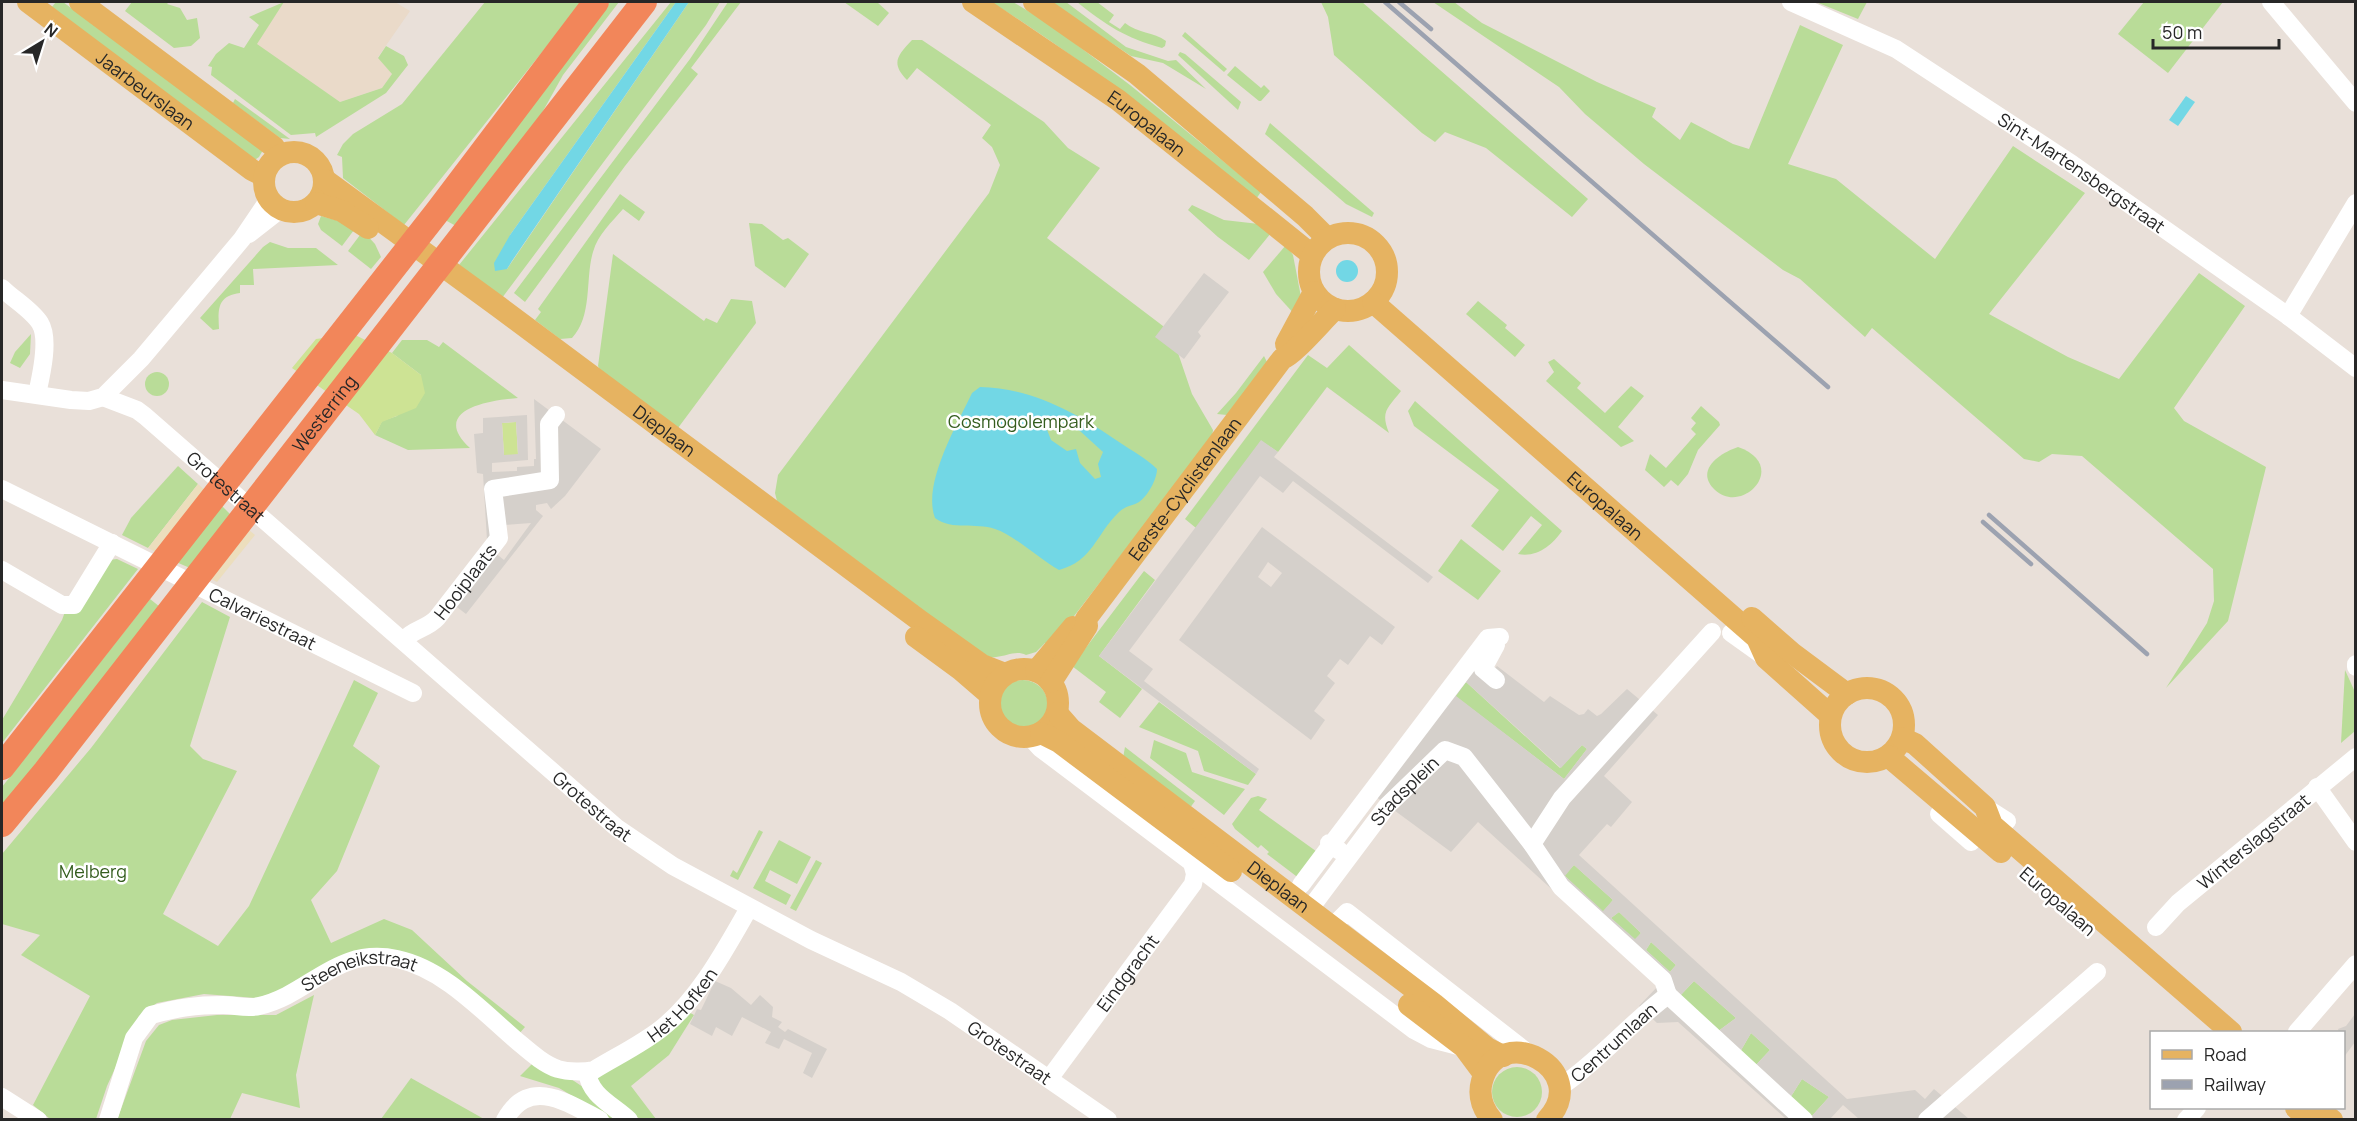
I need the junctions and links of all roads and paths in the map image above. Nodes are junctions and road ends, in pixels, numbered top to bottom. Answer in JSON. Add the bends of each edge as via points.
{"nodes":[{"id":1,"x":28,"y":2,"type":"edge"},
{"id":2,"x":80,"y":2,"type":"edge"},
{"id":3,"x":596,"y":2,"type":"edge"},
{"id":4,"x":644,"y":2,"type":"edge"},
{"id":5,"x":973,"y":2,"type":"edge"},
{"id":6,"x":1034,"y":2,"type":"edge"},
{"id":7,"x":1791,"y":2,"type":"edge"},
{"id":8,"x":2271,"y":2,"type":"edge"},
{"id":9,"x":2355,"y":103,"type":"edge"},
{"id":10,"x":279,"y":155,"type":"junction"},
{"id":11,"x":264,"y":176,"type":"junction"},
{"id":12,"x":325,"y":180,"type":"junction"},
{"id":13,"x":316,"y":203,"type":"junction"},
{"id":14,"x":2355,"y":203,"type":"edge"},
{"id":15,"x":275,"y":204,"type":"junction"},
{"id":16,"x":1327,"y":238,"type":"junction"},
{"id":17,"x":1312,"y":255,"type":"junction"},
{"id":18,"x":2,"y":288,"type":"edge"},
{"id":19,"x":1314,"y":292,"type":"junction"},
{"id":20,"x":1377,"y":296,"type":"junction"},
{"id":21,"x":1335,"y":309,"type":"junction"},
{"id":22,"x":2288,"y":316,"type":"junction"},
{"id":23,"x":1282,"y":359,"type":"junction"},
{"id":24,"x":2355,"y":368,"type":"edge"},
{"id":25,"x":121,"y":379,"type":"junction"},
{"id":26,"x":2,"y":390,"type":"edge"},
{"id":27,"x":38,"y":394,"type":"junction"},
{"id":28,"x":103,"y":397,"type":"junction"},
{"id":29,"x":137,"y":410,"type":"junction"},
{"id":30,"x":556,"y":415,"type":"dead end"},
{"id":31,"x":2,"y":489,"type":"edge"},
{"id":32,"x":112,"y":543,"type":"junction"},
{"id":33,"x":2,"y":570,"type":"edge"},
{"id":34,"x":1712,"y":632,"type":"dead end"},
{"id":35,"x":1731,"y":633,"type":"dead end"},
{"id":36,"x":404,"y":640,"type":"junction"},
{"id":37,"x":1766,"y":658,"type":"junction"},
{"id":38,"x":1005,"y":674,"type":"junction"},
{"id":39,"x":1044,"y":677,"type":"junction"},
{"id":40,"x":1496,"y":680,"type":"dead end"},
{"id":41,"x":413,"y":693,"type":"dead end"},
{"id":42,"x":1847,"y":694,"type":"junction"},
{"id":43,"x":990,"y":695,"type":"junction"},
{"id":44,"x":1057,"y":713,"type":"junction"},
{"id":45,"x":1830,"y":715,"type":"junction"},
{"id":46,"x":1035,"y":735,"type":"junction"},
{"id":47,"x":1895,"y":747,"type":"junction"},
{"id":48,"x":2355,"y":757,"type":"edge"},
{"id":49,"x":2,"y":767,"type":"edge"},
{"id":50,"x":1906,"y":770,"type":"junction"},
{"id":51,"x":2317,"y":787,"type":"junction"},
{"id":52,"x":1985,"y":807,"type":"junction"},
{"id":53,"x":2007,"y":820,"type":"dead end"},
{"id":54,"x":2,"y":824,"type":"edge"},
{"id":55,"x":1971,"y":842,"type":"dead end"},
{"id":56,"x":2355,"y":842,"type":"edge"},
{"id":57,"x":1330,"y":844,"type":"junction"},
{"id":58,"x":1532,"y":844,"type":"junction"},
{"id":59,"x":1348,"y":857,"type":"junction"},
{"id":60,"x":1192,"y":863,"type":"junction"},
{"id":61,"x":1301,"y":885,"type":"dead end"},
{"id":62,"x":750,"y":908,"type":"junction"},
{"id":63,"x":1309,"y":910,"type":"junction"},
{"id":64,"x":1339,"y":920,"type":"junction"},
{"id":65,"x":2156,"y":927,"type":"dead end"},
{"id":66,"x":2355,"y":964,"type":"edge"},
{"id":67,"x":2097,"y":972,"type":"dead end"},
{"id":68,"x":1668,"y":995,"type":"junction"},
{"id":69,"x":2208,"y":1031,"type":"edge"},
{"id":70,"x":2230,"y":1031,"type":"edge"},
{"id":71,"x":2299,"y":1031,"type":"edge"},
{"id":72,"x":1464,"y":1047,"type":"junction"},
{"id":73,"x":1528,"y":1053,"type":"junction"},
{"id":74,"x":1503,"y":1056,"type":"junction"},
{"id":75,"x":587,"y":1072,"type":"junction"},
{"id":76,"x":1484,"y":1074,"type":"junction"},
{"id":77,"x":1049,"y":1079,"type":"junction"},
{"id":78,"x":1560,"y":1087,"type":"junction"},
{"id":79,"x":2,"y":1097,"type":"edge"},
{"id":80,"x":2320,"y":1109,"type":"edge"},
{"id":81,"x":1929,"y":1118,"type":"edge"},
{"id":82,"x":38,"y":1119,"type":"edge"},
{"id":83,"x":108,"y":1119,"type":"edge"},
{"id":84,"x":505,"y":1119,"type":"edge"},
{"id":85,"x":600,"y":1119,"type":"edge"},
{"id":86,"x":629,"y":1119,"type":"edge"},
{"id":87,"x":1108,"y":1119,"type":"edge"},
{"id":88,"x":1491,"y":1119,"type":"edge"},
{"id":89,"x":1547,"y":1119,"type":"edge"},
{"id":90,"x":1804,"y":1119,"type":"edge"},
{"id":91,"x":2332,"y":1119,"type":"edge"}],
"edges":[{"from":1,"to":11,"type":"main road","name":"Jaarbeurslaan"},
{"from":2,"to":10,"type":"main road","name":"Jaarbeurslaan","via":[[274,147]]},
{"from":3,"to":49,"type":"highway","name":"Westerring","via":[[438,211]]},
{"from":4,"to":54,"type":"highway","name":"Westerring"},
{"from":5,"to":17,"type":"main road","name":"Europalaan","via":[[1118,100]]},
{"from":6,"to":16,"type":"main road","name":"Europalaan","via":[[1137,74]]},
{"from":7,"to":22,"type":"street","name":"Sint-Martensbergstraat","via":[[1896,49],[2072,164]]},
{"from":8,"to":9,"type":"street"},
{"from":10,"to":11,"type":"main road"},
{"from":10,"to":12,"type":"main road","name":"Dieplaan","via":[[305,153],[319,164]]},
{"from":11,"to":15,"type":"main road","via":[[264,186]]},
{"from":12,"to":13,"type":"main road"},
{"from":12,"to":38,"type":"main road","name":"Dieplaan","via":[[919,620],[982,665]]},
{"from":13,"to":15,"type":"main road","via":[[300,212]]},
{"from":13,"to":43,"type":"main road","name":"Dieplaan","via":[[342,211],[380,237]]},
{"from":14,"to":22,"type":"street"},
{"from":15,"to":25,"type":"street"},
{"from":16,"to":17,"type":"main road"},
{"from":16,"to":20,"type":"main road","via":[[1358,233],[1374,242],[1386,264],[1385,282]]},
{"from":17,"to":19,"type":"main road","via":[[1308,268]]},
{"from":18,"to":27,"type":"street","via":[[44,331]]},
{"from":19,"to":21,"type":"main road"},
{"from":19,"to":23,"type":"main road","name":"Eerste-Cyclistenlaan","via":[[1282,350]]},
{"from":20,"to":21,"type":"main road","via":[[1361,308]]},
{"from":20,"to":37,"type":"main road","name":"Europalaan","via":[[1757,638]]},
{"from":20,"to":42,"type":"main road","name":"Europalaan","via":[[1792,653]]},
{"from":21,"to":23,"type":"main road","name":"Eerste-Cyclistenlaan","via":[[1290,357]]},
{"from":22,"to":24,"type":"street","name":"Sint-Martensbergstraat"},
{"from":23,"to":39,"type":"main road","name":"Eerste-Cyclistenlaan","via":[[1086,619],[1087,626]]},
{"from":25,"to":28,"type":"street"},
{"from":25,"to":29,"type":"street","name":"Grotestraat"},
{"from":26,"to":27,"type":"street"},
{"from":27,"to":28,"type":"street","via":[[89,401]]},
{"from":28,"to":29,"type":"street","name":"Grotestraat"},
{"from":29,"to":36,"type":"street","name":"Grotestraat"},
{"from":30,"to":36,"type":"street","name":"Hooiplaats","via":[[549,424],[550,480],[493,489],[499,538],[429,627],[411,632]]},
{"from":31,"to":32,"type":"street","name":"Calvariestraat"},
{"from":32,"to":33,"type":"street","via":[[74,604],[62,604]]},
{"from":32,"to":41,"type":"street","name":"Calvariestraat"},
{"from":34,"to":58,"type":"street","via":[[1562,798]]},
{"from":35,"to":37,"type":"street"},
{"from":36,"to":62,"type":"street","name":"Grotestraat","via":[[617,828],[673,866]]},
{"from":37,"to":45,"type":"main road","name":"Europalaan"},
{"from":38,"to":39,"type":"main road","via":[[1020,669]]},
{"from":38,"to":43,"type":"main road"},
{"from":39,"to":44,"type":"main road","via":[[1058,698]]},
{"from":40,"to":57,"type":"street","via":[[1483,669],[1498,641],[1488,638]]},
{"from":42,"to":45,"type":"main road"},
{"from":42,"to":47,"type":"main road","via":[[1868,688],[1894,699],[1901,710],[1904,728]]},
{"from":43,"to":46,"type":"main road","name":"Dieplaan","via":[[996,724],[1014,736]]},
{"from":44,"to":46,"type":"main road"},
{"from":44,"to":63,"type":"main road","name":"Dieplaan","via":[[1071,729]]},
{"from":45,"to":47,"type":"main road","via":[[1833,740],[1847,756],[1868,762]]},
{"from":46,"to":60,"type":"street","name":"Dieplaan","via":[[1040,748]]},
{"from":46,"to":72,"type":"main road","name":"Dieplaan","via":[[1059,742]]},
{"from":47,"to":50,"type":"main road","name":"Europalaan"},
{"from":47,"to":52,"type":"main road","name":"Europalaan","via":[[1915,744]]},
{"from":48,"to":51,"type":"street","name":"Winterslagstraat"},
{"from":50,"to":55,"type":"street","name":"Europalaan","via":[[1928,804]]},
{"from":50,"to":69,"type":"main road","name":"Europalaan"},
{"from":51,"to":56,"type":"street"},
{"from":51,"to":65,"type":"street","name":"Winterslagstraat","via":[[2178,903]]},
{"from":52,"to":53,"type":"street","name":"Europalaan"},
{"from":52,"to":70,"type":"main road","name":"Europalaan","via":[[1992,825]]},
{"from":57,"to":59,"type":"street"},
{"from":57,"to":61,"type":"street"},
{"from":58,"to":59,"type":"street","name":"Stadsplein","via":[[1464,757],[1445,750],[1387,806]]},
{"from":58,"to":68,"type":"street","name":"Stadsplein","via":[[1562,886],[1664,980]]},
{"from":59,"to":63,"type":"street","name":"Stadsplein"},
{"from":60,"to":72,"type":"street","name":"Dieplaan","via":[[1414,1030],[1431,1039]]},
{"from":60,"to":77,"type":"street","name":"Eindgracht","via":[[1193,884]]},
{"from":62,"to":75,"type":"street","name":"Het Hofken","via":[[714,967],[663,1027]]},
{"from":62,"to":77,"type":"street","name":"Grotestraat","via":[[901,982]]},
{"from":63,"to":64,"type":"main road","name":"Dieplaan"},
{"from":64,"to":73,"type":"street"},
{"from":64,"to":74,"type":"main road","name":"Dieplaan","via":[[1487,1048]]},
{"from":66,"to":71,"type":"street"},
{"from":67,"to":81,"type":"street"},
{"from":68,"to":78,"type":"street","name":"Centrumlaan"},
{"from":68,"to":90,"type":"street","name":"Stadsplein"},
{"from":72,"to":76,"type":"main road","name":"Dieplaan"},
{"from":73,"to":74,"type":"main road"},
{"from":73,"to":78,"type":"main road","name":"Centrumlaan","via":[[1550,1066]]},
{"from":74,"to":76,"type":"main road"},
{"from":75,"to":83,"type":"street","name":"Steeneikstraat","via":[[558,1069],[535,1055],[444,980],[399,959],[375,956],[329,969],[288,996],[257,1007],[188,1006],[151,1015],[134,1038]]},
{"from":75,"to":86,"type":"street","via":[[588,1084]]},
{"from":76,"to":88,"type":"main road","via":[[1480,1096]]},
{"from":77,"to":87,"type":"street","name":"Grotestraat"},
{"from":78,"to":89,"type":"main road","name":"Centrumlaan","via":[[1555,1110]]},
{"from":79,"to":82,"type":"street"},
{"from":80,"to":91,"type":"main road"},
{"from":84,"to":85,"type":"street","via":[[523,1101],[540,1095],[561,1099]]}]}
